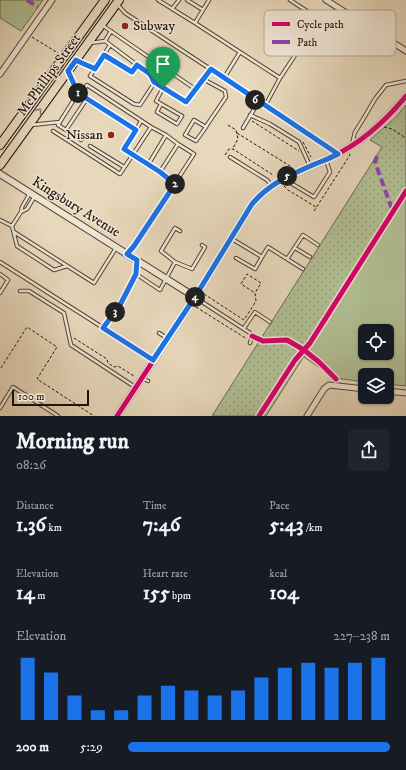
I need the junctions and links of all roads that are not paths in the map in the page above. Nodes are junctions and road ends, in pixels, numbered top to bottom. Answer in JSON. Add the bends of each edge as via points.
{"nodes":[{"id":1,"x":52,"y":0,"type":"edge"},
{"id":2,"x":104,"y":0,"type":"edge"},
{"id":3,"x":158,"y":0,"type":"edge"},
{"id":4,"x":179,"y":0,"type":"edge"},
{"id":5,"x":187,"y":0,"type":"edge"},
{"id":6,"x":209,"y":0,"type":"edge"},
{"id":7,"x":290,"y":0,"type":"edge"},
{"id":8,"x":326,"y":0,"type":"edge"},
{"id":9,"x":115,"y":1,"type":"edge"},
{"id":10,"x":172,"y":9,"type":"junction"},
{"id":11,"x":203,"y":10,"type":"junction"},
{"id":12,"x":305,"y":10,"type":"edge"},
{"id":13,"x":342,"y":10,"type":"edge"},
{"id":14,"x":195,"y":23,"type":"junction"},
{"id":15,"x":101,"y":24,"type":"junction"},
{"id":16,"x":86,"y":25,"type":"junction"},
{"id":17,"x":111,"y":31,"type":"junction"},
{"id":18,"x":95,"y":32,"type":"junction"},
{"id":19,"x":104,"y":42,"type":"junction"},
{"id":20,"x":87,"y":43,"type":"junction"},
{"id":21,"x":110,"y":45,"type":"junction"},
{"id":22,"x":396,"y":45,"type":"edge"},
{"id":23,"x":406,"y":51,"type":"edge"},
{"id":24,"x":240,"y":52,"type":"junction"},
{"id":25,"x":104,"y":55,"type":"junction"},
{"id":26,"x":295,"y":56,"type":"edge"},
{"id":27,"x":76,"y":60,"type":"junction"},
{"id":28,"x":137,"y":65,"type":"junction"},
{"id":29,"x":95,"y":69,"type":"junction"},
{"id":30,"x":211,"y":69,"type":"junction"},
{"id":31,"x":68,"y":71,"type":"junction"},
{"id":32,"x":0,"y":74,"type":"edge"},
{"id":33,"x":224,"y":78,"type":"junction"},
{"id":34,"x":280,"y":78,"type":"junction"},
{"id":35,"x":203,"y":79,"type":"junction"},
{"id":36,"x":406,"y":81,"type":"edge"},
{"id":37,"x":155,"y":82,"type":"junction"},
{"id":38,"x":163,"y":88,"type":"junction"},
{"id":39,"x":195,"y":89,"type":"junction"},
{"id":40,"x":78,"y":93,"type":"junction"},
{"id":41,"x":406,"y":96,"type":"edge"},
{"id":42,"x":86,"y":100,"type":"junction"},
{"id":43,"x":161,"y":104,"type":"junction"},
{"id":44,"x":256,"y":106,"type":"dead end"},
{"id":45,"x":265,"y":106,"type":"junction"},
{"id":46,"x":250,"y":115,"type":"junction"},
{"id":47,"x":141,"y":121,"type":"junction"},
{"id":48,"x":60,"y":122,"type":"junction"},
{"id":49,"x":29,"y":125,"type":"junction"},
{"id":50,"x":151,"y":127,"type":"junction"},
{"id":51,"x":206,"y":127,"type":"junction"},
{"id":52,"x":243,"y":128,"type":"dead end"},
{"id":53,"x":66,"y":130,"type":"junction"},
{"id":54,"x":136,"y":130,"type":"junction"},
{"id":55,"x":53,"y":131,"type":"dead end"},
{"id":56,"x":166,"y":135,"type":"junction"},
{"id":57,"x":81,"y":140,"type":"dead end"},
{"id":58,"x":178,"y":144,"type":"junction"},
{"id":59,"x":352,"y":145,"type":"junction"},
{"id":60,"x":0,"y":146,"type":"edge"},
{"id":61,"x":90,"y":146,"type":"dead end"},
{"id":62,"x":338,"y":154,"type":"junction"},
{"id":63,"x":133,"y":155,"type":"junction"},
{"id":64,"x":230,"y":157,"type":"dead end"},
{"id":65,"x":326,"y":160,"type":"junction"},
{"id":66,"x":0,"y":165,"type":"edge"},
{"id":67,"x":148,"y":165,"type":"junction"},
{"id":68,"x":310,"y":166,"type":"junction"},
{"id":69,"x":124,"y":167,"type":"junction"},
{"id":70,"x":160,"y":172,"type":"junction"},
{"id":71,"x":0,"y":174,"type":"edge"},
{"id":72,"x":287,"y":176,"type":"junction"},
{"id":73,"x":175,"y":184,"type":"junction"},
{"id":74,"x":271,"y":185,"type":"junction"},
{"id":75,"x":33,"y":194,"type":"junction"},
{"id":76,"x":21,"y":212,"type":"junction"},
{"id":77,"x":0,"y":220,"type":"edge"},
{"id":78,"x":12,"y":226,"type":"junction"},
{"id":79,"x":14,"y":232,"type":"junction"},
{"id":80,"x":180,"y":232,"type":"dead end"},
{"id":81,"x":231,"y":239,"type":"junction"},
{"id":82,"x":202,"y":245,"type":"dead end"},
{"id":83,"x":318,"y":245,"type":"dead end"},
{"id":84,"x":117,"y":247,"type":"junction"},
{"id":85,"x":295,"y":248,"type":"junction"},
{"id":86,"x":127,"y":254,"type":"junction"},
{"id":87,"x":262,"y":257,"type":"junction"},
{"id":88,"x":310,"y":257,"type":"dead end"},
{"id":89,"x":236,"y":258,"type":"dead end"},
{"id":90,"x":287,"y":259,"type":"junction"},
{"id":91,"x":137,"y":260,"type":"junction"},
{"id":92,"x":0,"y":262,"type":"edge"},
{"id":93,"x":175,"y":262,"type":"junction"},
{"id":94,"x":68,"y":266,"type":"junction"},
{"id":95,"x":303,"y":269,"type":"dead end"},
{"id":96,"x":0,"y":274,"type":"edge"},
{"id":97,"x":136,"y":274,"type":"junction"},
{"id":98,"x":166,"y":278,"type":"junction"},
{"id":99,"x":20,"y":291,"type":"dead end"},
{"id":100,"x":0,"y":293,"type":"edge"},
{"id":101,"x":195,"y":297,"type":"junction"},
{"id":102,"x":270,"y":322,"type":"dead end"},
{"id":103,"x":103,"y":328,"type":"junction"},
{"id":104,"x":244,"y":328,"type":"junction"},
{"id":105,"x":173,"y":330,"type":"junction"},
{"id":106,"x":159,"y":333,"type":"dead end"},
{"id":107,"x":179,"y":334,"type":"dead end"},
{"id":108,"x":167,"y":338,"type":"junction"},
{"id":109,"x":250,"y":342,"type":"road end"},
{"id":110,"x":153,"y":360,"type":"junction"},
{"id":111,"x":142,"y":378,"type":"junction"},
{"id":112,"x":148,"y":381,"type":"dead end"},
{"id":113,"x":135,"y":387,"type":"junction"},
{"id":114,"x":358,"y":388,"type":"edge"},
{"id":115,"x":394,"y":392,"type":"edge"},
{"id":116,"x":406,"y":393,"type":"edge"},
{"id":117,"x":0,"y":408,"type":"edge"},
{"id":118,"x":58,"y":416,"type":"edge"},
{"id":119,"x":117,"y":416,"type":"edge"},
{"id":120,"x":307,"y":416,"type":"edge"}],
"edges":[{"from":1,"to":32,"type":"street"},
{"from":2,"to":16,"type":"main road","name":"McPhillips Street"},
{"from":3,"to":10,"type":"lane"},
{"from":4,"to":10,"type":"lane"},
{"from":5,"to":11,"type":"lane"},
{"from":6,"to":11,"type":"lane"},
{"from":7,"to":12,"type":"lane"},
{"from":8,"to":13,"type":"street"},
{"from":9,"to":15,"type":"main road","name":"McPhillips Street"},
{"from":9,"to":30,"type":"lane","via":[[125,13]]},
{"from":10,"to":14,"type":"lane"},
{"from":11,"to":14,"type":"lane"},
{"from":14,"to":24,"type":"lane"},
{"from":15,"to":17,"type":"lane"},
{"from":15,"to":18,"type":"main road","name":"McPhillips Street"},
{"from":16,"to":18,"type":"main road"},
{"from":16,"to":60,"type":"main road","name":"McPhillips Street"},
{"from":17,"to":19,"type":"lane"},
{"from":17,"to":39,"type":"lane"},
{"from":18,"to":20,"type":"main road","name":"McPhillips Street"},
{"from":19,"to":20,"type":"lane"},
{"from":19,"to":21,"type":"lane"},
{"from":20,"to":27,"type":"main road","name":"McPhillips Street"},
{"from":21,"to":25,"type":"lane"},
{"from":21,"to":28,"type":"lane"},
{"from":22,"to":23,"type":"street"},
{"from":24,"to":33,"type":"lane"},
{"from":24,"to":34,"type":"lane"},
{"from":25,"to":28,"type":"lane","via":[[132,72]]},
{"from":25,"to":29,"type":"lane"},
{"from":26,"to":34,"type":"lane"},
{"from":27,"to":29,"type":"lane"},
{"from":27,"to":31,"type":"main road","name":"McPhillips Street"},
{"from":28,"to":37,"type":"lane","via":[[150,74]]},
{"from":29,"to":37,"type":"lane","via":[[90,76],[134,104],[140,105]]},
{"from":30,"to":33,"type":"lane"},
{"from":30,"to":35,"type":"lane"},
{"from":31,"to":40,"type":"lane"},
{"from":49,"to":31,"type":"main road","name":"McPhillips Street","one_way":true},
{"from":33,"to":45,"type":"lane"},
{"from":34,"to":45,"type":"lane"},
{"from":35,"to":39,"type":"lane"},
{"from":35,"to":51,"type":"lane","via":[[225,92],[226,97]]},
{"from":36,"to":59,"type":"lane","via":[[386,85],[362,121]]},
{"from":37,"to":38,"type":"lane"},
{"from":38,"to":39,"type":"lane","via":[[186,102]]},
{"from":38,"to":43,"type":"lane","via":[[156,100]]},
{"from":40,"to":42,"type":"lane"},
{"from":40,"to":47,"type":"lane","via":[[87,85]]},
{"from":40,"to":48,"type":"lane"},
{"from":41,"to":59,"type":"street","via":[[393,111]]},
{"from":42,"to":53,"type":"lane"},
{"from":42,"to":54,"type":"lane"},
{"from":43,"to":43,"type":"lane","via":[[182,116],[177,124],[157,112]]},
{"from":44,"to":46,"type":"lane"},
{"from":45,"to":62,"type":"lane"},
{"from":46,"to":52,"type":"lane"},
{"from":46,"to":68,"type":"lane","via":[[299,142]]},
{"from":47,"to":50,"type":"lane"},
{"from":47,"to":54,"type":"lane"},
{"from":48,"to":49,"type":"lane"},
{"from":48,"to":53,"type":"lane","via":[[58,125]]},
{"from":49,"to":66,"type":"main road","name":"McPhillips Street"},
{"from":50,"to":56,"type":"lane"},
{"from":50,"to":63,"type":"lane"},
{"from":51,"to":51,"type":"lane","via":[[196,141],[185,135],[194,120]]},
{"from":53,"to":57,"type":"lane"},
{"from":54,"to":63,"type":"lane","via":[[124,149]]},
{"from":55,"to":69,"type":"lane","via":[[120,174]]},
{"from":56,"to":58,"type":"lane"},
{"from":56,"to":67,"type":"lane"},
{"from":58,"to":70,"type":"lane"},
{"from":58,"to":73,"type":"lane","via":[[194,154]]},
{"from":59,"to":62,"type":"street"},
{"from":61,"to":69,"type":"lane"},
{"from":62,"to":65,"type":"street"},
{"from":63,"to":67,"type":"lane"},
{"from":63,"to":69,"type":"lane"},
{"from":64,"to":74,"type":"lane"},
{"from":65,"to":68,"type":"street"},
{"from":65,"to":72,"type":"lane","via":[[330,172],[314,197],[290,182]]},
{"from":67,"to":70,"type":"lane"},
{"from":68,"to":72,"type":"street"},
{"from":70,"to":73,"type":"lane"},
{"from":71,"to":75,"type":"street","name":"Kingsbury Avenue"},
{"from":72,"to":74,"type":"street"},
{"from":73,"to":86,"type":"lane"},
{"from":74,"to":81,"type":"street","via":[[252,204]]},
{"from":75,"to":76,"type":"lane","via":[[22,206]]},
{"from":75,"to":76,"type":"lane","via":[[27,209]]},
{"from":75,"to":84,"type":"street","name":"Kingsbury Avenue"},
{"from":76,"to":78,"type":"lane"},
{"from":77,"to":78,"type":"lane"},
{"from":78,"to":79,"type":"lane"},
{"from":79,"to":94,"type":"lane"},
{"from":79,"to":94,"type":"lane","via":[[17,246],[54,270]]},
{"from":80,"to":93,"type":"lane","via":[[175,228],[160,251]]},
{"from":81,"to":87,"type":"lane"},
{"from":81,"to":101,"type":"street"},
{"from":82,"to":93,"type":"lane","via":[[205,247],[192,269]]},
{"from":83,"to":85,"type":"lane","via":[[303,235]]},
{"from":84,"to":86,"type":"street","name":"Kingsbury Avenue"},
{"from":84,"to":94,"type":"lane","via":[[94,282]]},
{"from":85,"to":88,"type":"lane"},
{"from":85,"to":90,"type":"lane"},
{"from":86,"to":91,"type":"street","name":"Kingsbury Avenue"},
{"from":87,"to":89,"type":"lane","via":[[255,269]]},
{"from":87,"to":90,"type":"lane","via":[[268,247]]},
{"from":90,"to":95,"type":"lane"},
{"from":91,"to":97,"type":"lane"},
{"from":91,"to":98,"type":"street","name":"Kingsbury Avenue"},
{"from":92,"to":103,"type":"lane"},
{"from":93,"to":98,"type":"lane"},
{"from":96,"to":100,"type":"lane","via":[[8,280]]},
{"from":97,"to":98,"type":"lane","via":[[160,290]]},
{"from":97,"to":103,"type":"lane","via":[[120,305]]},
{"from":98,"to":101,"type":"street","name":"Kingsbury Avenue"},
{"from":99,"to":113,"type":"lane","via":[[29,290],[64,313],[71,345]]},
{"from":101,"to":104,"type":"lane","name":"Kingsbury Avenue"},
{"from":101,"to":105,"type":"street"},
{"from":102,"to":104,"type":"lane","via":[[255,312]]},
{"from":103,"to":110,"type":"lane"},
{"from":104,"to":109,"type":"lane","via":[[252,334]]},
{"from":105,"to":107,"type":"lane"},
{"from":105,"to":108,"type":"street"},
{"from":106,"to":108,"type":"lane"},
{"from":108,"to":110,"type":"street"},
{"from":110,"to":111,"type":"street"},
{"from":111,"to":112,"type":"lane"},
{"from":111,"to":113,"type":"street"},
{"from":113,"to":119,"type":"street"},
{"from":114,"to":120,"type":"street","via":[[329,386],[324,389]]},
{"from":115,"to":116,"type":"street"},
{"from":117,"to":118,"type":"lane","via":[[13,387]]}]}
